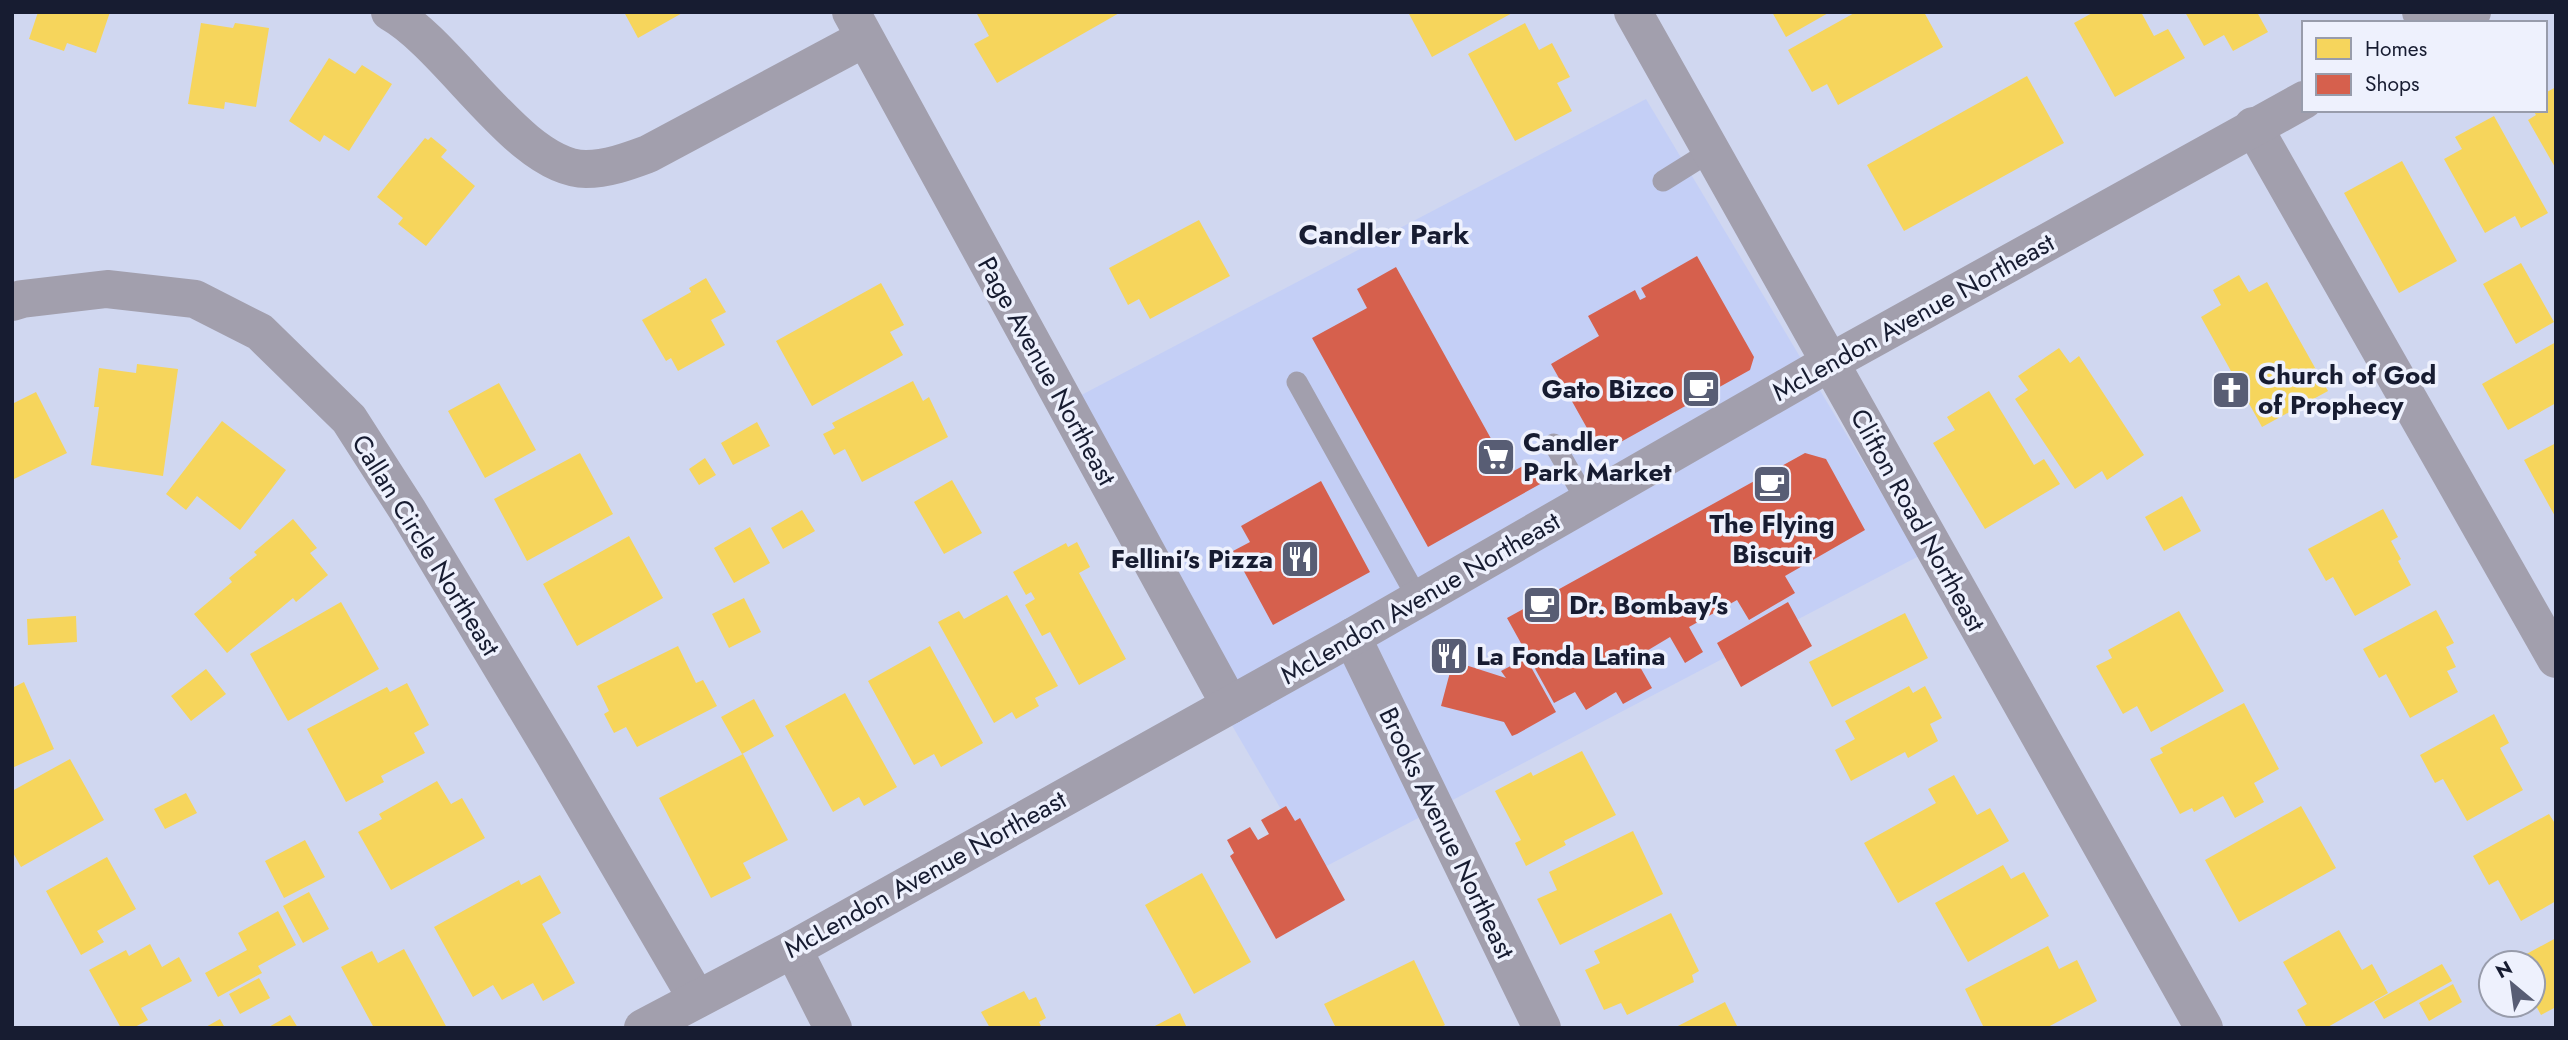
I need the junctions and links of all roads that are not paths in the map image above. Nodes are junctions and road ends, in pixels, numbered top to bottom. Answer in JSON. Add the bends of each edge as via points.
{"nodes":[{"id":1,"x":390,"y":12,"type":"edge"},
{"id":2,"x":1633,"y":12,"type":"edge"},
{"id":3,"x":2472,"y":12,"type":"edge"},
{"id":4,"x":2456,"y":21,"type":"edge"},
{"id":5,"x":858,"y":25,"type":"edge"},
{"id":6,"x":2302,"y":101,"type":"edge"},
{"id":7,"x":2253,"y":126,"type":"junction"},
{"id":8,"x":1711,"y":151,"type":"junction"},
{"id":9,"x":1663,"y":181,"type":"dead end"},
{"id":10,"x":12,"y":302,"type":"edge"},
{"id":11,"x":1829,"y":363,"type":"junction"},
{"id":12,"x":1297,"y":382,"type":"dead end"},
{"id":13,"x":1554,"y":443,"type":"dead end"},
{"id":14,"x":1587,"y":502,"type":"junction"},
{"id":15,"x":1418,"y":599,"type":"junction"},
{"id":16,"x":1352,"y":637,"type":"junction"},
{"id":17,"x":2556,"y":659,"type":"edge"},
{"id":18,"x":1230,"y":705,"type":"junction"},
{"id":19,"x":793,"y":949,"type":"junction"},
{"id":20,"x":697,"y":999,"type":"junction"},
{"id":21,"x":643,"y":1028,"type":"edge"},
{"id":22,"x":833,"y":1028,"type":"edge"},
{"id":23,"x":1542,"y":1028,"type":"edge"},
{"id":24,"x":2204,"y":1028,"type":"edge"}],
"edges":[{"from":1,"to":5,"type":"street","name":"Page Avenue Northeast","via":[[413,27],[540,154],[585,169],[619,165],[648,154]]},
{"from":2,"to":8,"type":"street","name":"Clifton Road Northeast"},
{"from":3,"to":4,"type":"street"},
{"from":5,"to":18,"type":"street","name":"Page Avenue Northeast"},
{"from":6,"to":7,"type":"street","name":"McLendon Avenue Northeast"},
{"from":7,"to":11,"type":"street","name":"McLendon Avenue Northeast"},
{"from":7,"to":17,"type":"street"},
{"from":8,"to":9,"type":"lane"},
{"from":8,"to":11,"type":"street","name":"Clifton Road Northeast"},
{"from":10,"to":20,"type":"street","name":"Callan Circle Northeast","via":[[107,289],[195,299],[260,332],[349,419],[534,719]]},
{"from":11,"to":14,"type":"street","name":"McLendon Avenue Northeast"},
{"from":11,"to":24,"type":"street","name":"Clifton Road Northeast"},
{"from":12,"to":15,"type":"lane"},
{"from":13,"to":14,"type":"lane"},
{"from":14,"to":15,"type":"street","name":"McLendon Avenue Northeast"},
{"from":15,"to":16,"type":"street","name":"McLendon Avenue Northeast"},
{"from":16,"to":18,"type":"street","name":"McLendon Avenue Northeast"},
{"from":16,"to":23,"type":"street","name":"Brooks Avenue Northeast"},
{"from":18,"to":19,"type":"street","name":"McLendon Avenue Northeast"},
{"from":19,"to":20,"type":"street","name":"McLendon Avenue Northeast"},
{"from":19,"to":22,"type":"street"},
{"from":20,"to":21,"type":"street","name":"McLendon Avenue Northeast"}]}
